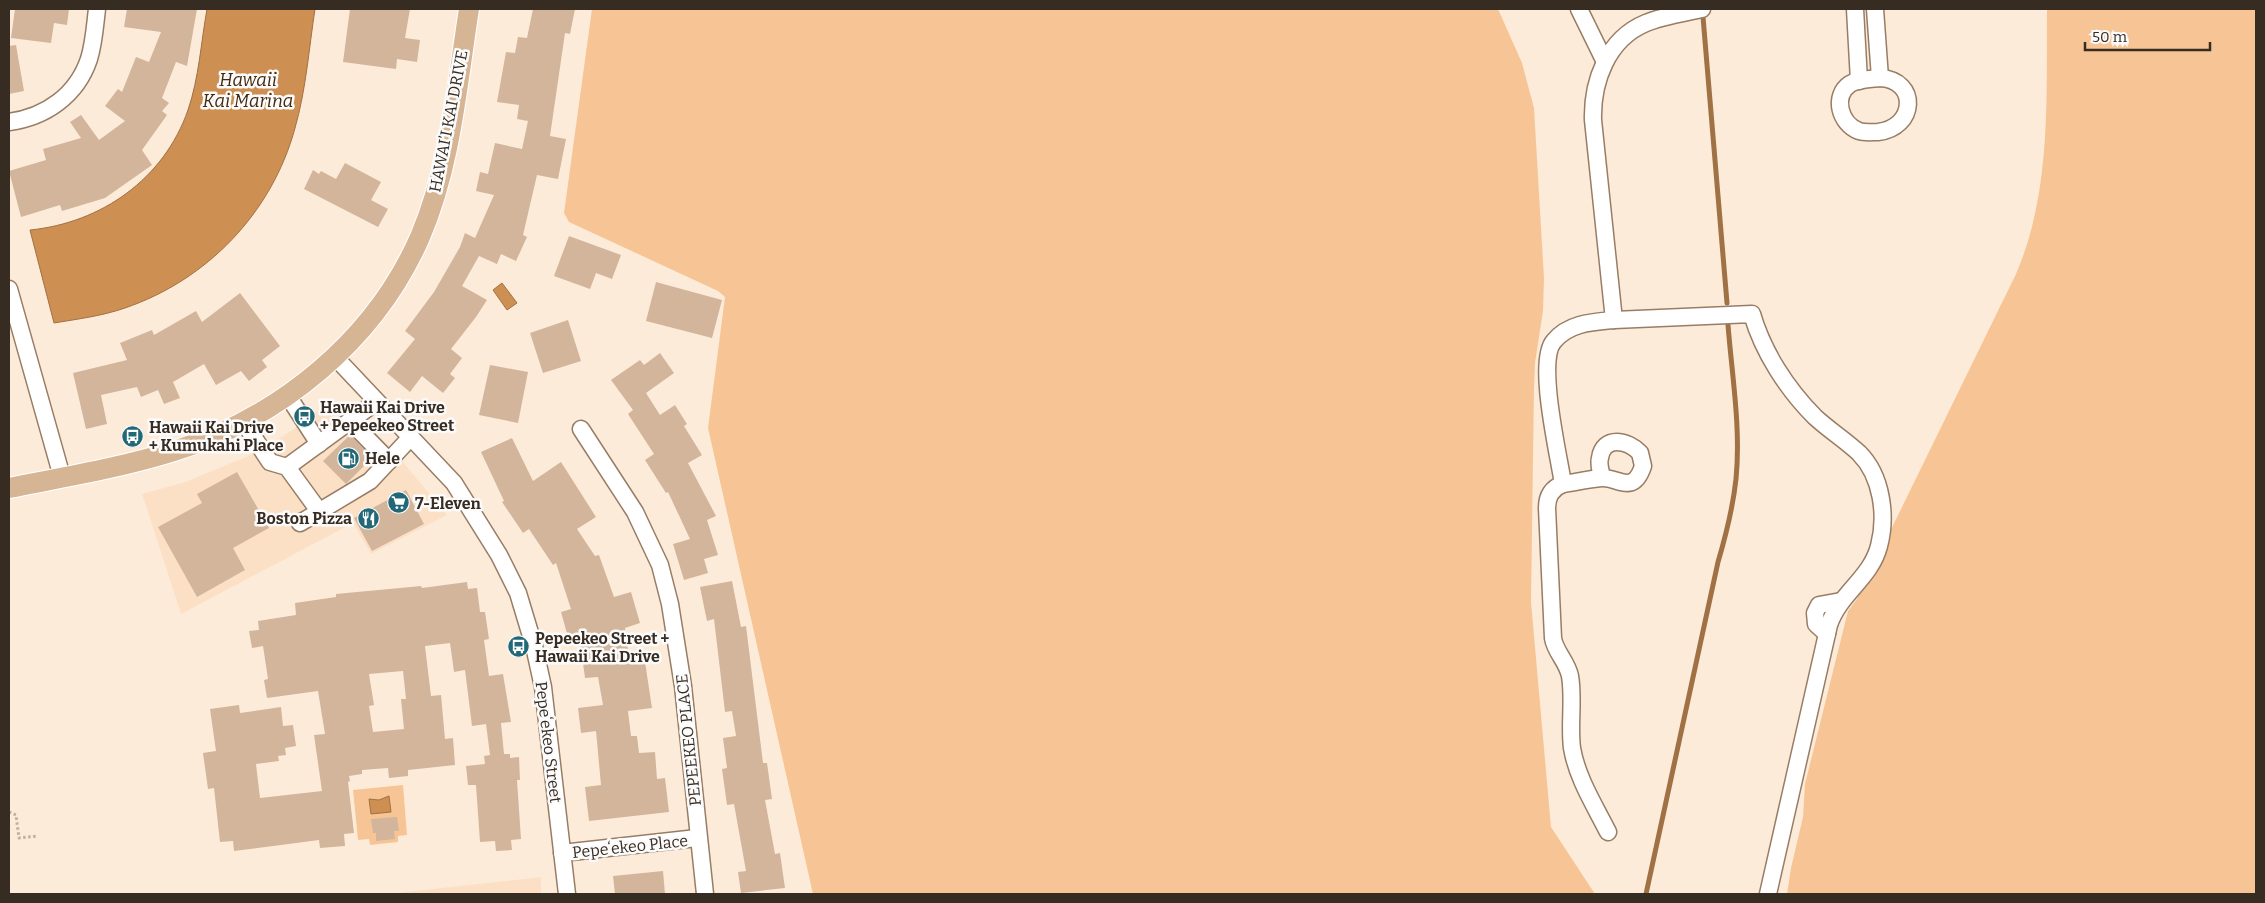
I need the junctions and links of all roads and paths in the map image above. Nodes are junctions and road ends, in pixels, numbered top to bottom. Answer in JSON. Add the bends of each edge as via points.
{"nodes":[{"id":1,"x":97,"y":9,"type":"edge"},
{"id":2,"x":469,"y":9,"type":"edge"},
{"id":3,"x":1579,"y":9,"type":"edge"},
{"id":4,"x":1702,"y":9,"type":"edge"},
{"id":5,"x":1855,"y":9,"type":"edge"},
{"id":6,"x":1875,"y":9,"type":"edge"},
{"id":7,"x":1605,"y":62,"type":"junction"},
{"id":8,"x":1880,"y":78,"type":"junction"},
{"id":9,"x":1859,"y":81,"type":"junction"},
{"id":10,"x":9,"y":122,"type":"edge"},
{"id":11,"x":9,"y":289,"type":"edge"},
{"id":12,"x":1614,"y":320,"type":"junction"},
{"id":13,"x":335,"y":357,"type":"junction"},
{"id":14,"x":288,"y":396,"type":"junction"},
{"id":15,"x":376,"y":402,"type":"junction"},
{"id":16,"x":350,"y":421,"type":"junction"},
{"id":17,"x":243,"y":422,"type":"junction"},
{"id":18,"x":581,"y":429,"type":"dead end"},
{"id":19,"x":411,"y":437,"type":"junction"},
{"id":20,"x":319,"y":444,"type":"junction"},
{"id":21,"x":389,"y":461,"type":"junction"},
{"id":22,"x":287,"y":468,"type":"junction"},
{"id":23,"x":62,"y":477,"type":"junction"},
{"id":24,"x":1602,"y":478,"type":"junction"},
{"id":25,"x":1563,"y":484,"type":"junction"},
{"id":26,"x":9,"y":488,"type":"edge"},
{"id":27,"x":319,"y":511,"type":"junction"},
{"id":28,"x":300,"y":522,"type":"dead end"},
{"id":29,"x":9,"y":812,"type":"edge"},
{"id":30,"x":1608,"y":832,"type":"dead end"},
{"id":31,"x":37,"y":836,"type":"dead end"},
{"id":32,"x":697,"y":838,"type":"junction"},
{"id":33,"x":562,"y":853,"type":"junction"},
{"id":34,"x":567,"y":894,"type":"edge"},
{"id":35,"x":705,"y":894,"type":"edge"},
{"id":36,"x":1768,"y":894,"type":"edge"}],
"edges":[{"from":1,"to":10,"type":"street","via":[[89,59],[74,87],[45,112]]},
{"from":2,"to":13,"type":"main road","name":"HAWAI’I KAI DRIVE","via":[[446,151],[420,238],[390,292]]},
{"from":3,"to":7,"type":"street"},
{"from":4,"to":7,"type":"street","via":[[1644,24],[1620,42]]},
{"from":5,"to":9,"type":"street"},
{"from":6,"to":8,"type":"street"},
{"from":7,"to":12,"type":"street","via":[[1597,79],[1593,106]]},
{"from":8,"to":9,"type":"street"},
{"from":8,"to":9,"type":"street","via":[[1896,81],[1908,102],[1904,119],[1882,131],[1860,132],[1842,115],[1840,107],[1845,90]]},
{"from":11,"to":23,"type":"street"},
{"from":12,"to":25,"type":"street","via":[[1574,326],[1550,348],[1546,378]]},
{"from":12,"to":36,"type":"street","via":[[1752,314],[1772,361],[1789,387],[1816,417],[1861,455],[1875,478],[1882,511],[1879,544],[1872,564],[1832,614]]},
{"from":13,"to":14,"type":"main road","name":"HAWAI’I KAI DRIVE"},
{"from":13,"to":15,"type":"street","name":"Pepeʻekeo Street"},
{"from":14,"to":17,"type":"main road","name":"HAWAI’I KAI DRIVE"},
{"from":14,"to":20,"type":"street"},
{"from":15,"to":16,"type":"street"},
{"from":15,"to":19,"type":"street","name":"Pepeʻekeo Street"},
{"from":16,"to":20,"type":"street"},
{"from":16,"to":21,"type":"street"},
{"from":17,"to":22,"type":"street","via":[[270,462]]},
{"from":17,"to":23,"type":"main road","name":"HAWAI’I KAI DRIVE","via":[[176,450]]},
{"from":18,"to":32,"type":"street","name":"PEPEEKEO PLACE","via":[[635,512],[660,565],[670,604],[683,686]]},
{"from":19,"to":21,"type":"street"},
{"from":19,"to":33,"type":"street","name":"Pepeʻekeo Street","via":[[454,483],[499,554],[518,593],[543,687]]},
{"from":20,"to":22,"type":"street"},
{"from":21,"to":27,"type":"street","via":[[370,481]]},
{"from":22,"to":27,"type":"street"},
{"from":23,"to":26,"type":"main road","name":"HAWAI’I KAI DRIVE"},
{"from":24,"to":24,"type":"street","via":[[1599,459],[1605,447],[1618,441],[1631,445],[1640,453],[1643,466],[1637,478],[1624,484]]},
{"from":24,"to":25,"type":"street"},
{"from":25,"to":30,"type":"street","via":[[1553,490],[1547,502],[1554,642],[1570,678],[1571,739],[1575,763]]},
{"from":27,"to":28,"type":"street"},
{"from":29,"to":31,"type":"path","via":[[16,815],[19,838]]},
{"from":32,"to":33,"type":"street","name":"Pepeʻekeo Place"},
{"from":32,"to":35,"type":"street","name":"PEPEEKEO PLACE"},
{"from":33,"to":34,"type":"street","name":"Pepeʻekeo Street"}]}
